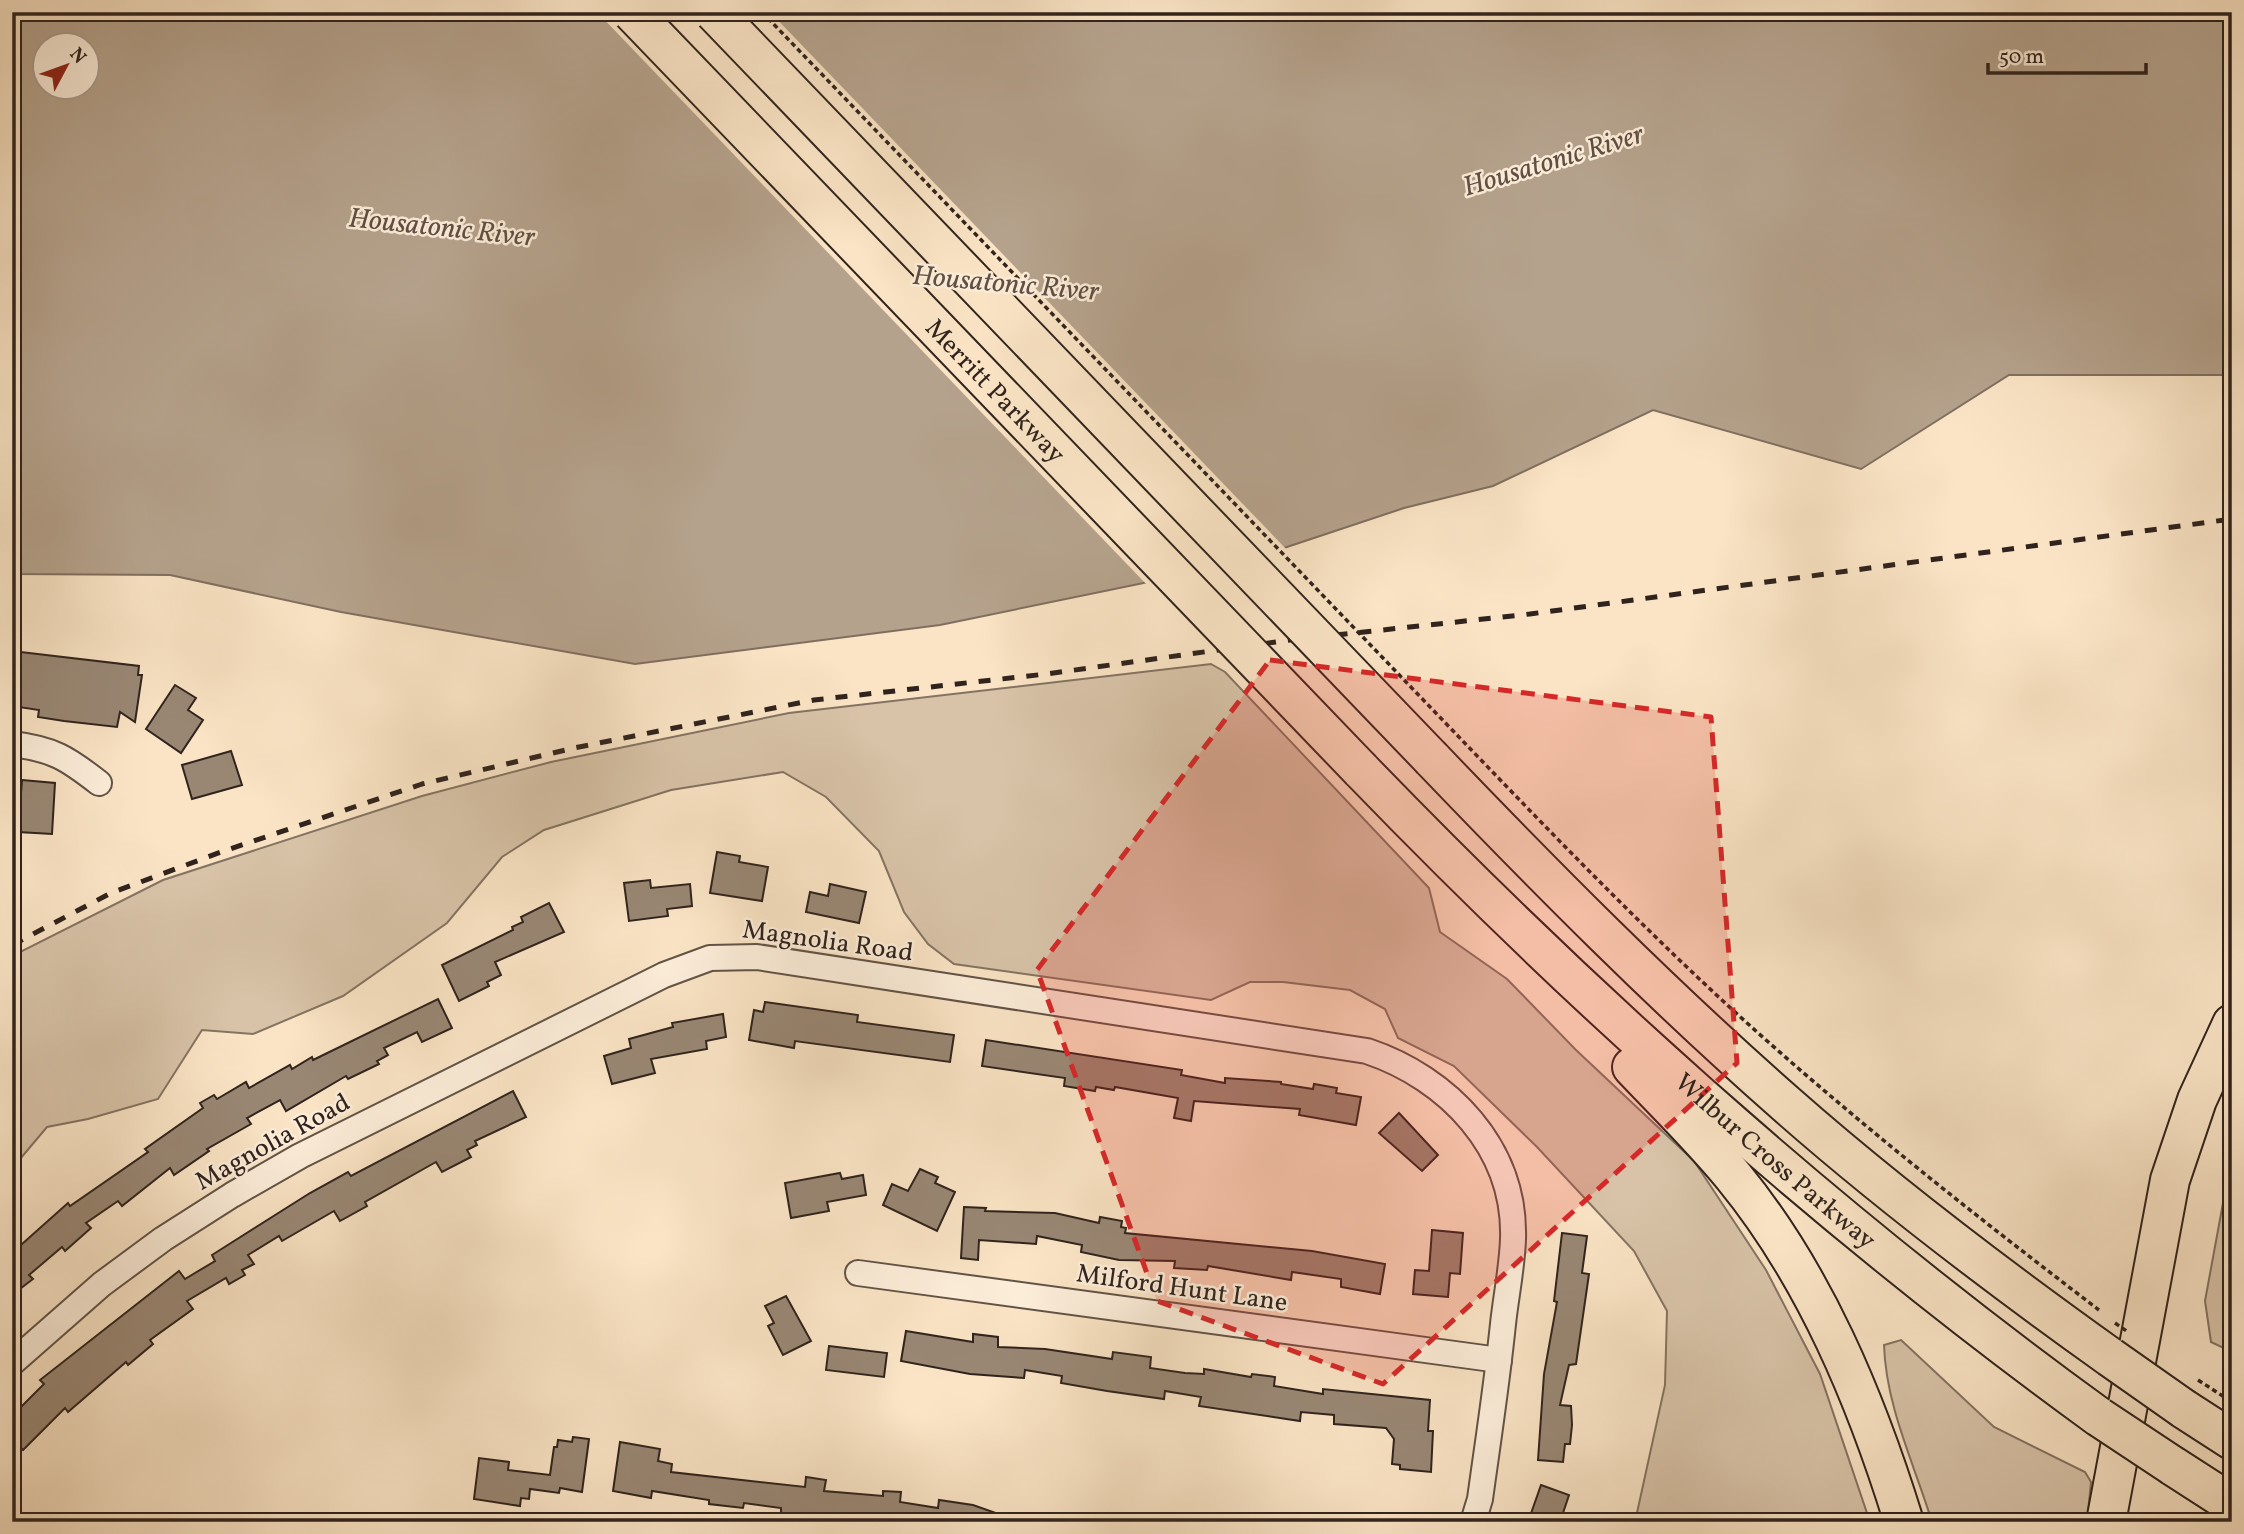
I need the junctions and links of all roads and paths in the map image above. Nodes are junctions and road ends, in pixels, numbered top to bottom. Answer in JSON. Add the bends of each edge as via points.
{"nodes":[{"id":1,"x":632,"y":12,"type":"edge"},
{"id":2,"x":714,"y":12,"type":"edge"},
{"id":3,"x":762,"y":12,"type":"edge"},
{"id":4,"x":12,"y":744,"type":"edge"},
{"id":5,"x":1445,"y":747,"type":"junction"},
{"id":6,"x":1361,"y":770,"type":"joint"},
{"id":7,"x":99,"y":783,"type":"dead end"},
{"id":8,"x":1479,"y":891,"type":"junction"},
{"id":9,"x":2232,"y":1024,"type":"edge"},
{"id":10,"x":2232,"y":1076,"type":"edge"},
{"id":11,"x":858,"y":1273,"type":"dead end"},
{"id":12,"x":2112,"y":1340,"type":"junction"},
{"id":13,"x":1499,"y":1360,"type":"junction"},
{"id":14,"x":12,"y":1363,"type":"edge"},
{"id":15,"x":2187,"y":1392,"type":"junction"},
{"id":16,"x":2232,"y":1402,"type":"edge"},
{"id":17,"x":2232,"y":1440,"type":"edge"},
{"id":18,"x":2232,"y":1504,"type":"edge"},
{"id":19,"x":1474,"y":1522,"type":"edge"},
{"id":20,"x":1904,"y":1522,"type":"edge"},
{"id":21,"x":2106,"y":1522,"type":"edge"},
{"id":22,"x":2127,"y":1522,"type":"edge"}],
"edges":[{"from":1,"to":6,"type":"highway","name":"Merritt Parkway","bridge":true},
{"from":2,"to":5,"type":"highway","bridge":true},
{"from":3,"to":5,"type":"path","bridge":true},
{"from":4,"to":7,"type":"street","via":[[64,756]]},
{"from":5,"to":12,"type":"path","via":[[1638,918],[1765,1039]]},
{"from":5,"to":12,"type":"highway","name":"Wilbur Cross Parkway","via":[[1620,951],[1785,1103],[1952,1241]]},
{"from":6,"to":8,"type":"highway","name":"Wilbur Cross Parkway"},
{"from":8,"to":18,"type":"highway","name":"Wilbur Cross Parkway","bridge":true,"via":[[1803,1188],[1920,1283],[2099,1417]]},
{"from":8,"to":20,"type":"highway","via":[[1614,1048],[1709,1148],[1764,1218],[1847,1365]]},
{"from":9,"to":21,"type":"highway","via":[[2197,1100],[2170,1180]]},
{"from":10,"to":22,"type":"highway","via":[[2204,1145],[2183,1225]]},
{"from":11,"to":13,"type":"street","name":"Milford Hunt Lane"},
{"from":12,"to":15,"type":"highway","name":"Wilbur Cross Parkway","bridge":true},
{"from":13,"to":14,"type":"street","name":"Magnolia Road","via":[[1513,1239],[1507,1189],[1499,1165],[1473,1122],[1439,1087],[1414,1070],[1367,1051],[734,956],[710,958],[664,975],[289,1162],[163,1240],[72,1309]]},
{"from":13,"to":19,"type":"street","name":"Magnolia Road"},
{"from":15,"to":16,"type":"path"},
{"from":15,"to":17,"type":"highway","name":"Wilbur Cross Parkway"}]}
